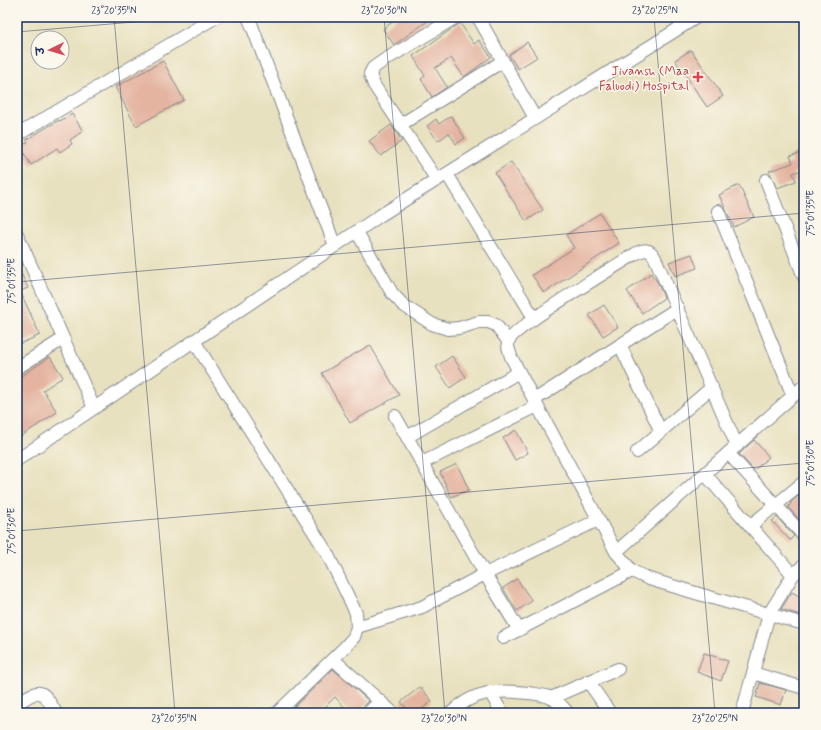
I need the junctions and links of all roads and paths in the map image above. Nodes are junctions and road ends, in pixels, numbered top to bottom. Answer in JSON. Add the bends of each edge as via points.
{"nodes":[{"id":1,"x":216,"y":17,"type":"edge"},
{"id":2,"x":248,"y":17,"type":"edge"},
{"id":3,"x":456,"y":17,"type":"edge"},
{"id":4,"x":478,"y":17,"type":"edge"},
{"id":5,"x":697,"y":17,"type":"edge"},
{"id":6,"x":503,"y":61,"type":"junction"},
{"id":7,"x":535,"y":118,"type":"junction"},
{"id":8,"x":400,"y":125,"type":"junction"},
{"id":9,"x":17,"y":135,"type":"edge"},
{"id":10,"x":442,"y":177,"type":"junction"},
{"id":11,"x":766,"y":180,"type":"dead end"},
{"id":12,"x":718,"y":211,"type":"dead end"},
{"id":13,"x":357,"y":232,"type":"junction"},
{"id":14,"x":17,"y":234,"type":"edge"},
{"id":15,"x":335,"y":246,"type":"junction"},
{"id":16,"x":804,"y":277,"type":"edge"},
{"id":17,"x":678,"y":308,"type":"junction"},
{"id":18,"x":534,"y":318,"type":"junction"},
{"id":19,"x":63,"y":339,"type":"junction"},
{"id":20,"x":194,"y":341,"type":"junction"},
{"id":21,"x":508,"y":342,"type":"junction"},
{"id":22,"x":620,"y":344,"type":"junction"},
{"id":23,"x":17,"y":368,"type":"edge"},
{"id":24,"x":519,"y":372,"type":"junction"},
{"id":25,"x":804,"y":386,"type":"edge"},
{"id":26,"x":712,"y":387,"type":"junction"},
{"id":27,"x":793,"y":396,"type":"junction"},
{"id":28,"x":536,"y":403,"type":"junction"},
{"id":29,"x":94,"y":408,"type":"junction"},
{"id":30,"x":395,"y":416,"type":"dead end"},
{"id":31,"x":661,"y":432,"type":"junction"},
{"id":32,"x":407,"y":437,"type":"junction"},
{"id":33,"x":732,"y":450,"type":"junction"},
{"id":34,"x":638,"y":452,"type":"dead end"},
{"id":35,"x":17,"y":460,"type":"edge"},
{"id":36,"x":422,"y":463,"type":"junction"},
{"id":37,"x":705,"y":474,"type":"junction"},
{"id":38,"x":804,"y":482,"type":"edge"},
{"id":39,"x":776,"y":505,"type":"junction"},
{"id":40,"x":598,"y":520,"type":"junction"},
{"id":41,"x":750,"y":526,"type":"junction"},
{"id":42,"x":804,"y":536,"type":"edge"},
{"id":43,"x":616,"y":552,"type":"junction"},
{"id":44,"x":804,"y":565,"type":"edge"},
{"id":45,"x":632,"y":571,"type":"junction"},
{"id":46,"x":485,"y":574,"type":"junction"},
{"id":47,"x":793,"y":575,"type":"junction"},
{"id":48,"x":769,"y":614,"type":"junction"},
{"id":49,"x":804,"y":624,"type":"edge"},
{"id":50,"x":357,"y":627,"type":"junction"},
{"id":51,"x":519,"y":630,"type":"junction"},
{"id":52,"x":503,"y":638,"type":"dead end"},
{"id":53,"x":333,"y":659,"type":"junction"},
{"id":54,"x":618,"y":669,"type":"dead end"},
{"id":55,"x":753,"y":673,"type":"junction"},
{"id":56,"x":588,"y":681,"type":"junction"},
{"id":57,"x":804,"y":688,"type":"edge"},
{"id":58,"x":490,"y":692,"type":"junction"},
{"id":59,"x":551,"y":698,"type":"junction"},
{"id":60,"x":380,"y":701,"type":"junction"},
{"id":61,"x":17,"y":704,"type":"edge"},
{"id":62,"x":56,"y":713,"type":"edge"},
{"id":63,"x":277,"y":713,"type":"edge"},
{"id":64,"x":368,"y":713,"type":"edge"},
{"id":65,"x":393,"y":713,"type":"edge"},
{"id":66,"x":451,"y":713,"type":"edge"},
{"id":67,"x":502,"y":713,"type":"edge"},
{"id":68,"x":568,"y":713,"type":"edge"},
{"id":69,"x":610,"y":713,"type":"edge"},
{"id":70,"x":742,"y":713,"type":"edge"}],
"edges":[{"from":1,"to":9,"type":"street"},
{"from":2,"to":15,"type":"street"},
{"from":3,"to":8,"type":"street","via":[[373,68],[371,79]]},
{"from":4,"to":6,"type":"street"},
{"from":5,"to":7,"type":"street"},
{"from":6,"to":7,"type":"street"},
{"from":6,"to":8,"type":"street"},
{"from":7,"to":10,"type":"street"},
{"from":8,"to":10,"type":"street"},
{"from":10,"to":13,"type":"street"},
{"from":10,"to":18,"type":"street"},
{"from":11,"to":16,"type":"street"},
{"from":12,"to":27,"type":"street"},
{"from":13,"to":15,"type":"street"},
{"from":13,"to":21,"type":"street","via":[[392,293],[403,305],[432,324],[448,329],[488,322],[496,325]]},
{"from":14,"to":19,"type":"street"},
{"from":15,"to":20,"type":"street"},
{"from":17,"to":18,"type":"street","via":[[653,253],[643,250]]},
{"from":17,"to":22,"type":"street"},
{"from":17,"to":26,"type":"street"},
{"from":18,"to":21,"type":"street"},
{"from":19,"to":23,"type":"street"},
{"from":19,"to":29,"type":"street"},
{"from":20,"to":29,"type":"street"},
{"from":20,"to":50,"type":"street","via":[[327,553],[356,613]]},
{"from":21,"to":24,"type":"street"},
{"from":22,"to":28,"type":"street"},
{"from":22,"to":31,"type":"street"},
{"from":24,"to":28,"type":"street"},
{"from":24,"to":32,"type":"street"},
{"from":25,"to":27,"type":"street"},
{"from":26,"to":31,"type":"street"},
{"from":26,"to":33,"type":"street"},
{"from":27,"to":33,"type":"street"},
{"from":28,"to":36,"type":"street"},
{"from":28,"to":40,"type":"street"},
{"from":29,"to":35,"type":"street"},
{"from":30,"to":32,"type":"street"},
{"from":31,"to":34,"type":"street"},
{"from":32,"to":36,"type":"street"},
{"from":33,"to":37,"type":"street"},
{"from":33,"to":39,"type":"street"},
{"from":36,"to":46,"type":"street"},
{"from":37,"to":41,"type":"street"},
{"from":37,"to":43,"type":"street"},
{"from":38,"to":39,"type":"street"},
{"from":39,"to":41,"type":"street"},
{"from":39,"to":42,"type":"street"},
{"from":40,"to":43,"type":"street"},
{"from":40,"to":46,"type":"street"},
{"from":41,"to":47,"type":"street"},
{"from":43,"to":45,"type":"street"},
{"from":44,"to":47,"type":"street"},
{"from":45,"to":48,"type":"street","via":[[656,581]]},
{"from":45,"to":51,"type":"street"},
{"from":46,"to":50,"type":"street","via":[[422,607]]},
{"from":46,"to":51,"type":"street"},
{"from":47,"to":48,"type":"street"},
{"from":48,"to":49,"type":"street"},
{"from":48,"to":55,"type":"street"},
{"from":50,"to":53,"type":"street","via":[[354,637]]},
{"from":51,"to":52,"type":"street"},
{"from":53,"to":60,"type":"street"},
{"from":53,"to":63,"type":"street"},
{"from":54,"to":56,"type":"street"},
{"from":55,"to":57,"type":"street"},
{"from":55,"to":70,"type":"street"},
{"from":56,"to":59,"type":"street"},
{"from":56,"to":69,"type":"street"},
{"from":58,"to":59,"type":"street","via":[[511,691]]},
{"from":58,"to":66,"type":"street","via":[[472,697]]},
{"from":58,"to":67,"type":"street"},
{"from":59,"to":68,"type":"street"},
{"from":60,"to":64,"type":"street"},
{"from":60,"to":65,"type":"street"},
{"from":61,"to":62,"type":"street","via":[[33,694],[40,693],[46,696]]}]}
